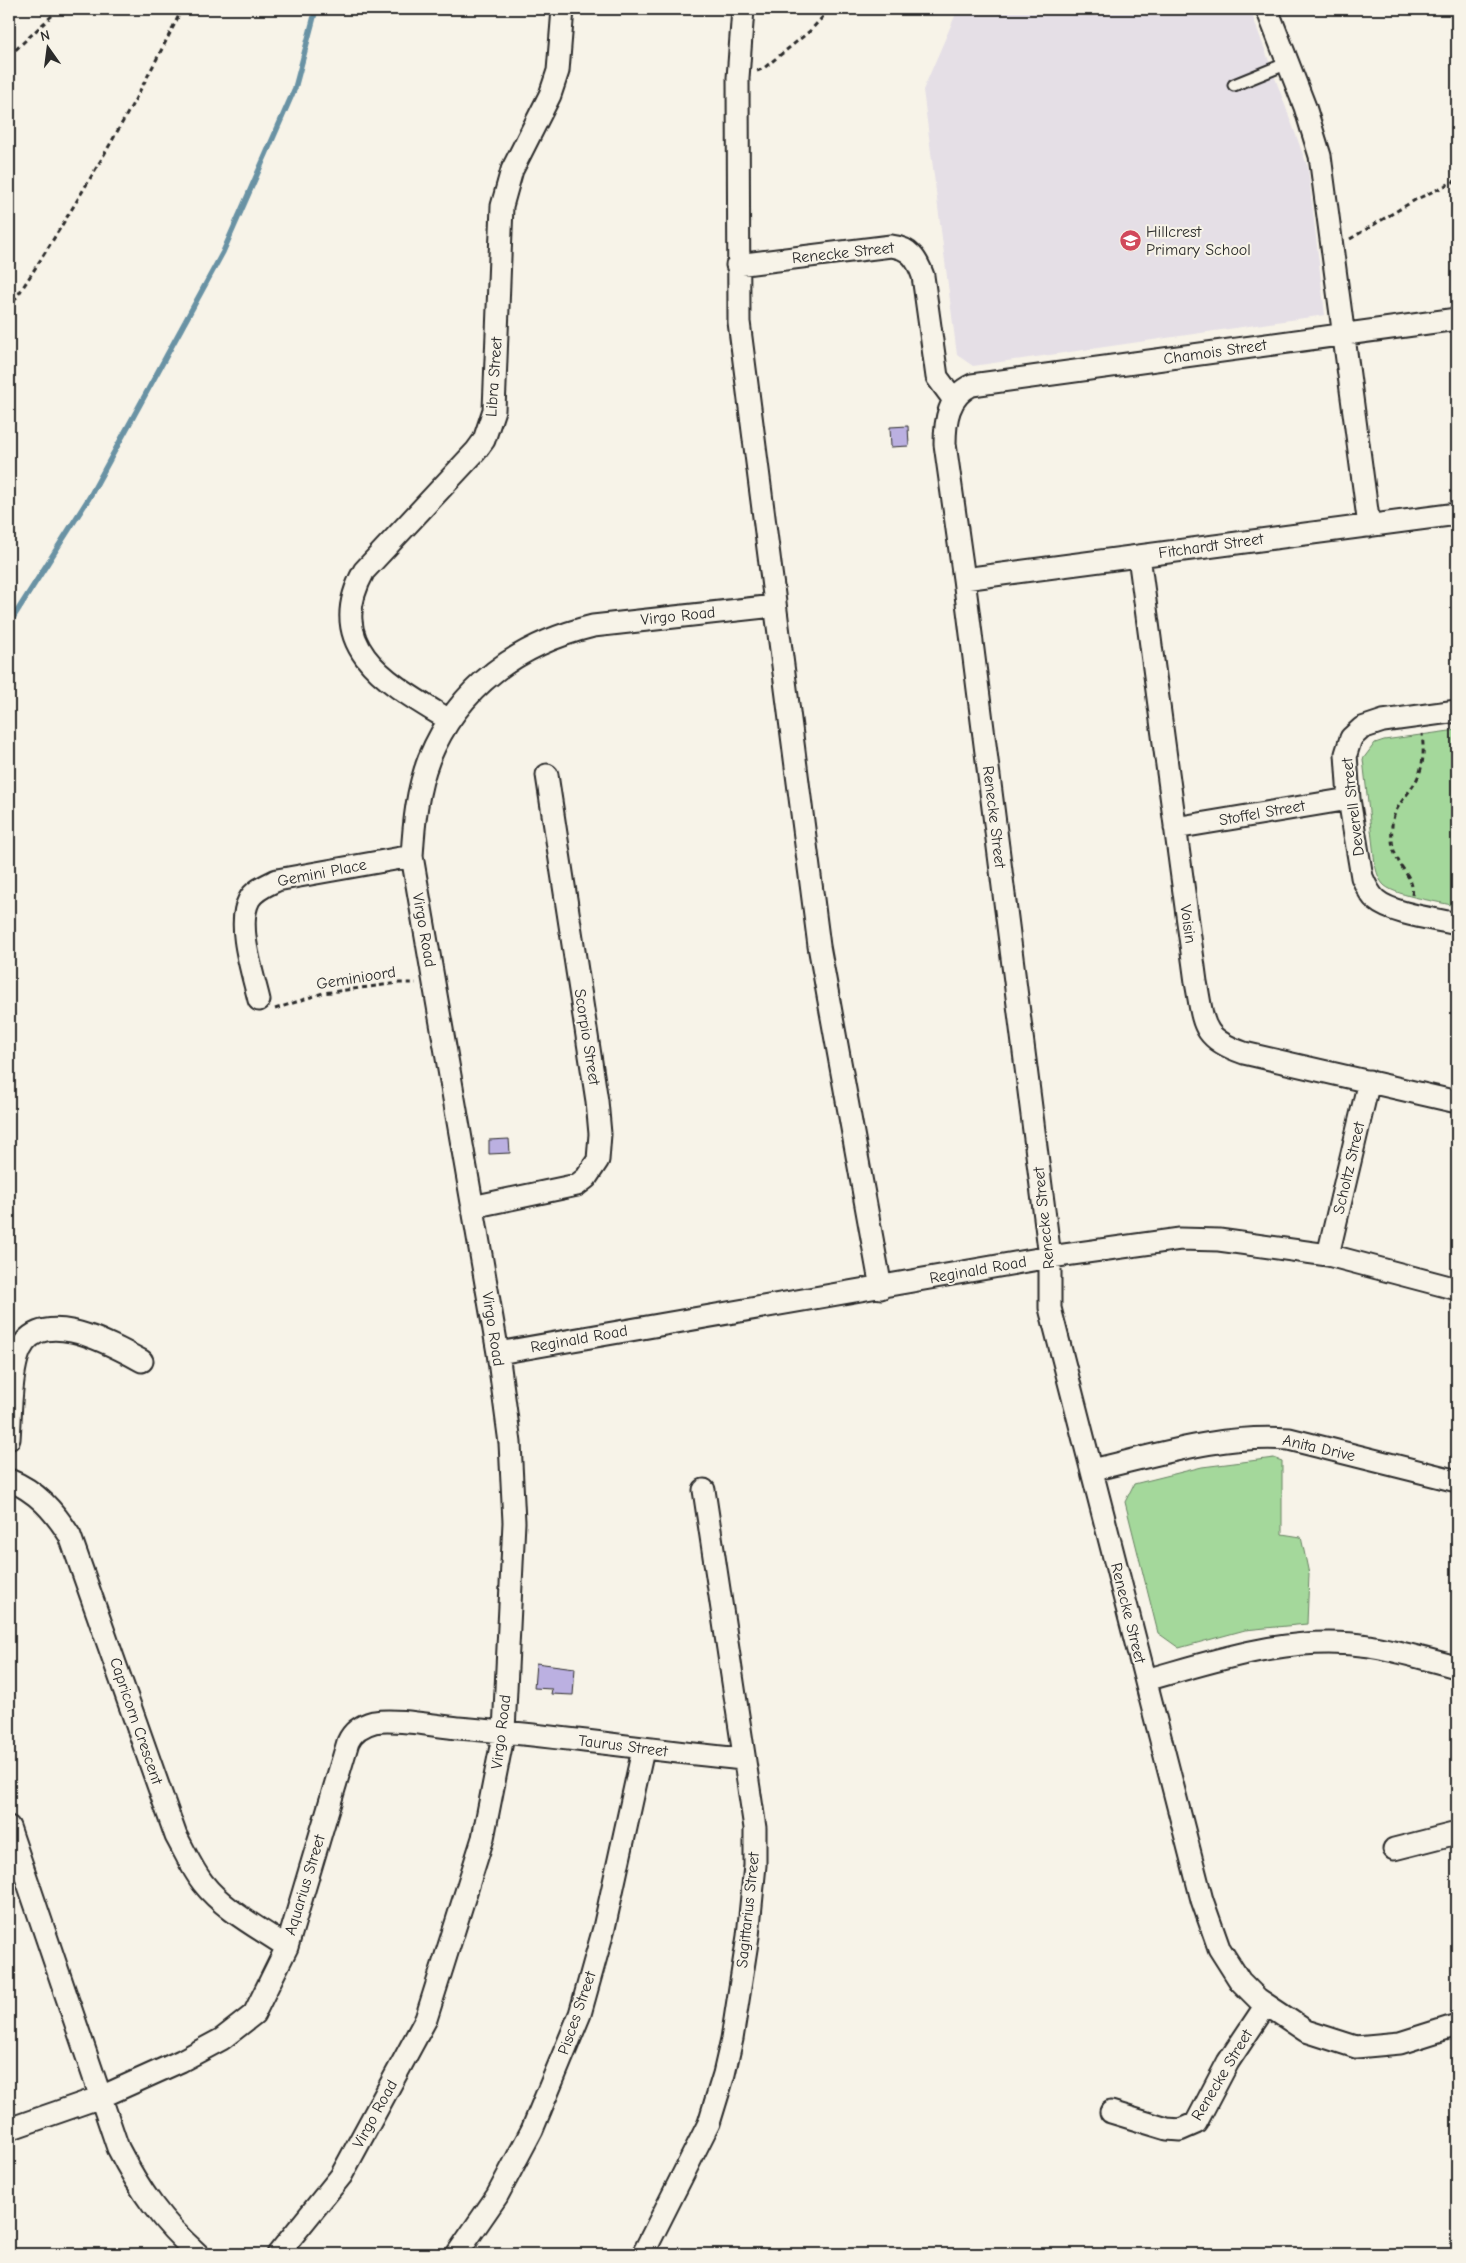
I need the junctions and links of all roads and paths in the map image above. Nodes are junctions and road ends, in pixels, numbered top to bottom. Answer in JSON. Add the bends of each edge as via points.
{"nodes":[{"id":1,"x":60,"y":9,"type":"edge"},
{"id":2,"x":182,"y":9,"type":"edge"},
{"id":3,"x":564,"y":9,"type":"edge"},
{"id":4,"x":743,"y":9,"type":"edge"},
{"id":5,"x":830,"y":9,"type":"edge"},
{"id":6,"x":1267,"y":9,"type":"edge"},
{"id":7,"x":9,"y":56,"type":"edge"},
{"id":8,"x":1288,"y":63,"type":"junction"},
{"id":9,"x":738,"y":78,"type":"junction"},
{"id":10,"x":1234,"y":85,"type":"dead end"},
{"id":11,"x":1457,"y":180,"type":"edge"},
{"id":12,"x":1343,"y":243,"type":"dead end"},
{"id":13,"x":737,"y":265,"type":"junction"},
{"id":14,"x":9,"y":309,"type":"edge"},
{"id":15,"x":1457,"y":319,"type":"edge"},
{"id":16,"x":1344,"y":334,"type":"junction"},
{"id":17,"x":954,"y":400,"type":"junction"},
{"id":18,"x":1457,"y":514,"type":"edge"},
{"id":19,"x":1369,"y":526,"type":"junction"},
{"id":20,"x":1139,"y":556,"type":"junction"},
{"id":21,"x":964,"y":579,"type":"junction"},
{"id":22,"x":774,"y":606,"type":"junction"},
{"id":23,"x":1457,"y":711,"type":"edge"},
{"id":24,"x":1420,"y":716,"type":"junction"},
{"id":25,"x":449,"y":720,"type":"junction"},
{"id":26,"x":547,"y":775,"type":"dead end"},
{"id":27,"x":1349,"y":799,"type":"junction"},
{"id":28,"x":1175,"y":828,"type":"junction"},
{"id":29,"x":412,"y":856,"type":"junction"},
{"id":30,"x":1407,"y":912,"type":"junction"},
{"id":31,"x":1457,"y":924,"type":"edge"},
{"id":32,"x":433,"y":985,"type":"junction"},
{"id":33,"x":259,"y":1000,"type":"joint"},
{"id":34,"x":1369,"y":1081,"type":"junction"},
{"id":35,"x":1457,"y":1102,"type":"edge"},
{"id":36,"x":472,"y":1207,"type":"junction"},
{"id":37,"x":1328,"y":1255,"type":"junction"},
{"id":38,"x":1050,"y":1257,"type":"junction"},
{"id":39,"x":881,"y":1288,"type":"junction"},
{"id":40,"x":1457,"y":1289,"type":"edge"},
{"id":41,"x":498,"y":1353,"type":"junction"},
{"id":42,"x":142,"y":1361,"type":"dead end"},
{"id":43,"x":9,"y":1439,"type":"edge"},
{"id":44,"x":1092,"y":1470,"type":"junction"},
{"id":45,"x":9,"y":1480,"type":"edge"},
{"id":46,"x":1457,"y":1481,"type":"edge"},
{"id":47,"x":704,"y":1490,"type":"dead end"},
{"id":48,"x":1457,"y":1667,"type":"edge"},
{"id":49,"x":1146,"y":1680,"type":"junction"},
{"id":50,"x":504,"y":1731,"type":"junction"},
{"id":51,"x":643,"y":1750,"type":"junction"},
{"id":52,"x":742,"y":1759,"type":"junction"},
{"id":53,"x":9,"y":1827,"type":"edge"},
{"id":54,"x":1457,"y":1833,"type":"edge"},
{"id":55,"x":1394,"y":1850,"type":"dead end"},
{"id":56,"x":287,"y":1947,"type":"junction"},
{"id":57,"x":1266,"y":2005,"type":"junction"},
{"id":58,"x":1457,"y":2024,"type":"edge"},
{"id":59,"x":101,"y":2097,"type":"junction"},
{"id":60,"x":1111,"y":2112,"type":"dead end"},
{"id":61,"x":9,"y":2129,"type":"edge"},
{"id":62,"x":198,"y":2254,"type":"edge"},
{"id":63,"x":278,"y":2254,"type":"edge"},
{"id":64,"x":457,"y":2254,"type":"edge"},
{"id":65,"x":643,"y":2254,"type":"edge"}],
"edges":[{"from":1,"to":7,"type":"path"},
{"from":2,"to":14,"type":"path","via":[[69,216]]},
{"from":3,"to":25,"type":"street","name":"Libra Street","via":[[558,71],[512,170],[502,206],[495,402],[490,425],[476,451],[364,571],[352,604],[354,641],[374,668],[394,687]]},
{"from":4,"to":9,"type":"street"},
{"from":5,"to":9,"type":"path","via":[[810,31],[764,68]]},
{"from":6,"to":8,"type":"street"},
{"from":8,"to":10,"type":"lane"},
{"from":8,"to":16,"type":"street","via":[[1320,156]]},
{"from":9,"to":13,"type":"street"},
{"from":11,"to":12,"type":"path","via":[[1415,200]]},
{"from":13,"to":17,"type":"street","name":"Renecke Street","via":[[891,246],[906,249],[919,263],[923,276],[937,377]]},
{"from":13,"to":22,"type":"street","via":[[739,322]]},
{"from":15,"to":16,"type":"street","name":"Chamois Street"},
{"from":16,"to":17,"type":"street","name":"Chamois Street","via":[[972,385]]},
{"from":16,"to":19,"type":"street"},
{"from":17,"to":21,"type":"street","name":"Renecke Street","via":[[946,418],[945,444]]},
{"from":18,"to":19,"type":"street","name":"Fitchardt Street"},
{"from":19,"to":20,"type":"street","name":"Fitchardt Street"},
{"from":20,"to":21,"type":"street","name":"Fitchardt Street"},
{"from":20,"to":28,"type":"street","name":"Voisin"},
{"from":21,"to":38,"type":"street","name":"Renecke Street"},
{"from":22,"to":25,"type":"street","name":"Virgo Road","via":[[593,626],[565,633],[535,645],[497,668]]},
{"from":22,"to":39,"type":"street","via":[[819,946]]},
{"from":23,"to":24,"type":"street","name":"Deverell Street"},
{"from":24,"to":27,"type":"street","name":"Deverell Street","via":[[1371,724],[1354,734],[1346,754]]},
{"from":24,"to":30,"type":"path","via":[[1422,764],[1418,778],[1397,805],[1392,823],[1392,845],[1411,884]]},
{"from":25,"to":29,"type":"street","name":"Virgo Road","via":[[429,759],[421,787]]},
{"from":26,"to":36,"type":"street","name":"Scorpio Street","via":[[597,1101],[598,1160],[594,1169],[577,1185]]},
{"from":27,"to":28,"type":"street","name":"Stoffel Street"},
{"from":27,"to":30,"type":"street","name":"Deverell Street","via":[[1367,889],[1376,900]]},
{"from":28,"to":34,"type":"street","name":"Voisin","via":[[1196,982],[1206,1029],[1217,1042],[1244,1053]]},
{"from":29,"to":32,"type":"street","name":"Virgo Road"},
{"from":29,"to":33,"type":"street","name":"Gemini Place","via":[[277,880],[249,899],[245,912],[247,947]]},
{"from":30,"to":31,"type":"street","name":"Deverell Street"},
{"from":32,"to":33,"type":"path","name":"Geminioord","via":[[399,983],[323,994],[272,1009],[264,1008]]},
{"from":32,"to":36,"type":"street","name":"Virgo Road"},
{"from":34,"to":35,"type":"street","name":"Voisin"},
{"from":34,"to":37,"type":"street","name":"Scholtz Street"},
{"from":36,"to":41,"type":"street","name":"Virgo Road"},
{"from":37,"to":38,"type":"street","name":"Reginald Road","via":[[1219,1240],[1180,1239]]},
{"from":37,"to":40,"type":"street","name":"Reginald Road"},
{"from":38,"to":39,"type":"street","name":"Reginald Road"},
{"from":38,"to":44,"type":"street","name":"Renecke Street","via":[[1050,1308]]},
{"from":39,"to":41,"type":"street","name":"Reginald Road"},
{"from":41,"to":50,"type":"street","name":"Virgo Road","via":[[510,1442],[514,1522]]},
{"from":42,"to":43,"type":"street","via":[[80,1332],[56,1329],[35,1335],[23,1344],[16,1359]]},
{"from":44,"to":46,"type":"street","name":"Anita Drive","via":[[1220,1440],[1262,1437],[1288,1439]]},
{"from":44,"to":49,"type":"street","name":"Renecke Street"},
{"from":45,"to":56,"type":"street","name":"Capricorn Crescent","via":[[23,1485],[47,1504],[70,1536],[176,1836],[193,1868],[224,1903]]},
{"from":47,"to":52,"type":"street","name":"Sagittarius Street"},
{"from":48,"to":49,"type":"street","via":[[1368,1646],[1324,1643],[1273,1647]]},
{"from":49,"to":57,"type":"street","name":"Renecke Street","via":[[1202,1900],[1219,1948],[1240,1981]]},
{"from":50,"to":51,"type":"street","name":"Taurus Street"},
{"from":50,"to":56,"type":"street","name":"Aquarius Street","via":[[385,1721],[374,1722],[354,1732],[348,1742]]},
{"from":50,"to":63,"type":"street","name":"Virgo Road","via":[[484,1838],[426,2019],[340,2176]]},
{"from":51,"to":52,"type":"street","name":"Taurus Street"},
{"from":51,"to":64,"type":"street","name":"Pisces Street","via":[[604,1928],[580,2014],[532,2130],[497,2196]]},
{"from":52,"to":65,"type":"street","name":"Sagittarius Street","via":[[754,1828],[755,1865],[732,2039],[709,2123]]},
{"from":53,"to":59,"type":"street"},
{"from":54,"to":55,"type":"street"},
{"from":56,"to":59,"type":"street","name":"Aquarius Street","via":[[254,2014],[238,2028],[180,2061]]},
{"from":57,"to":58,"type":"street","name":"Renecke Street","via":[[1306,2031],[1356,2047],[1400,2043]]},
{"from":57,"to":60,"type":"street","name":"Renecke Street","via":[[1228,2062],[1196,2123],[1180,2130],[1167,2129]]},
{"from":59,"to":61,"type":"street","name":"Aquarius Street"},
{"from":59,"to":62,"type":"street","via":[[118,2148],[138,2186],[156,2211]]}]}
